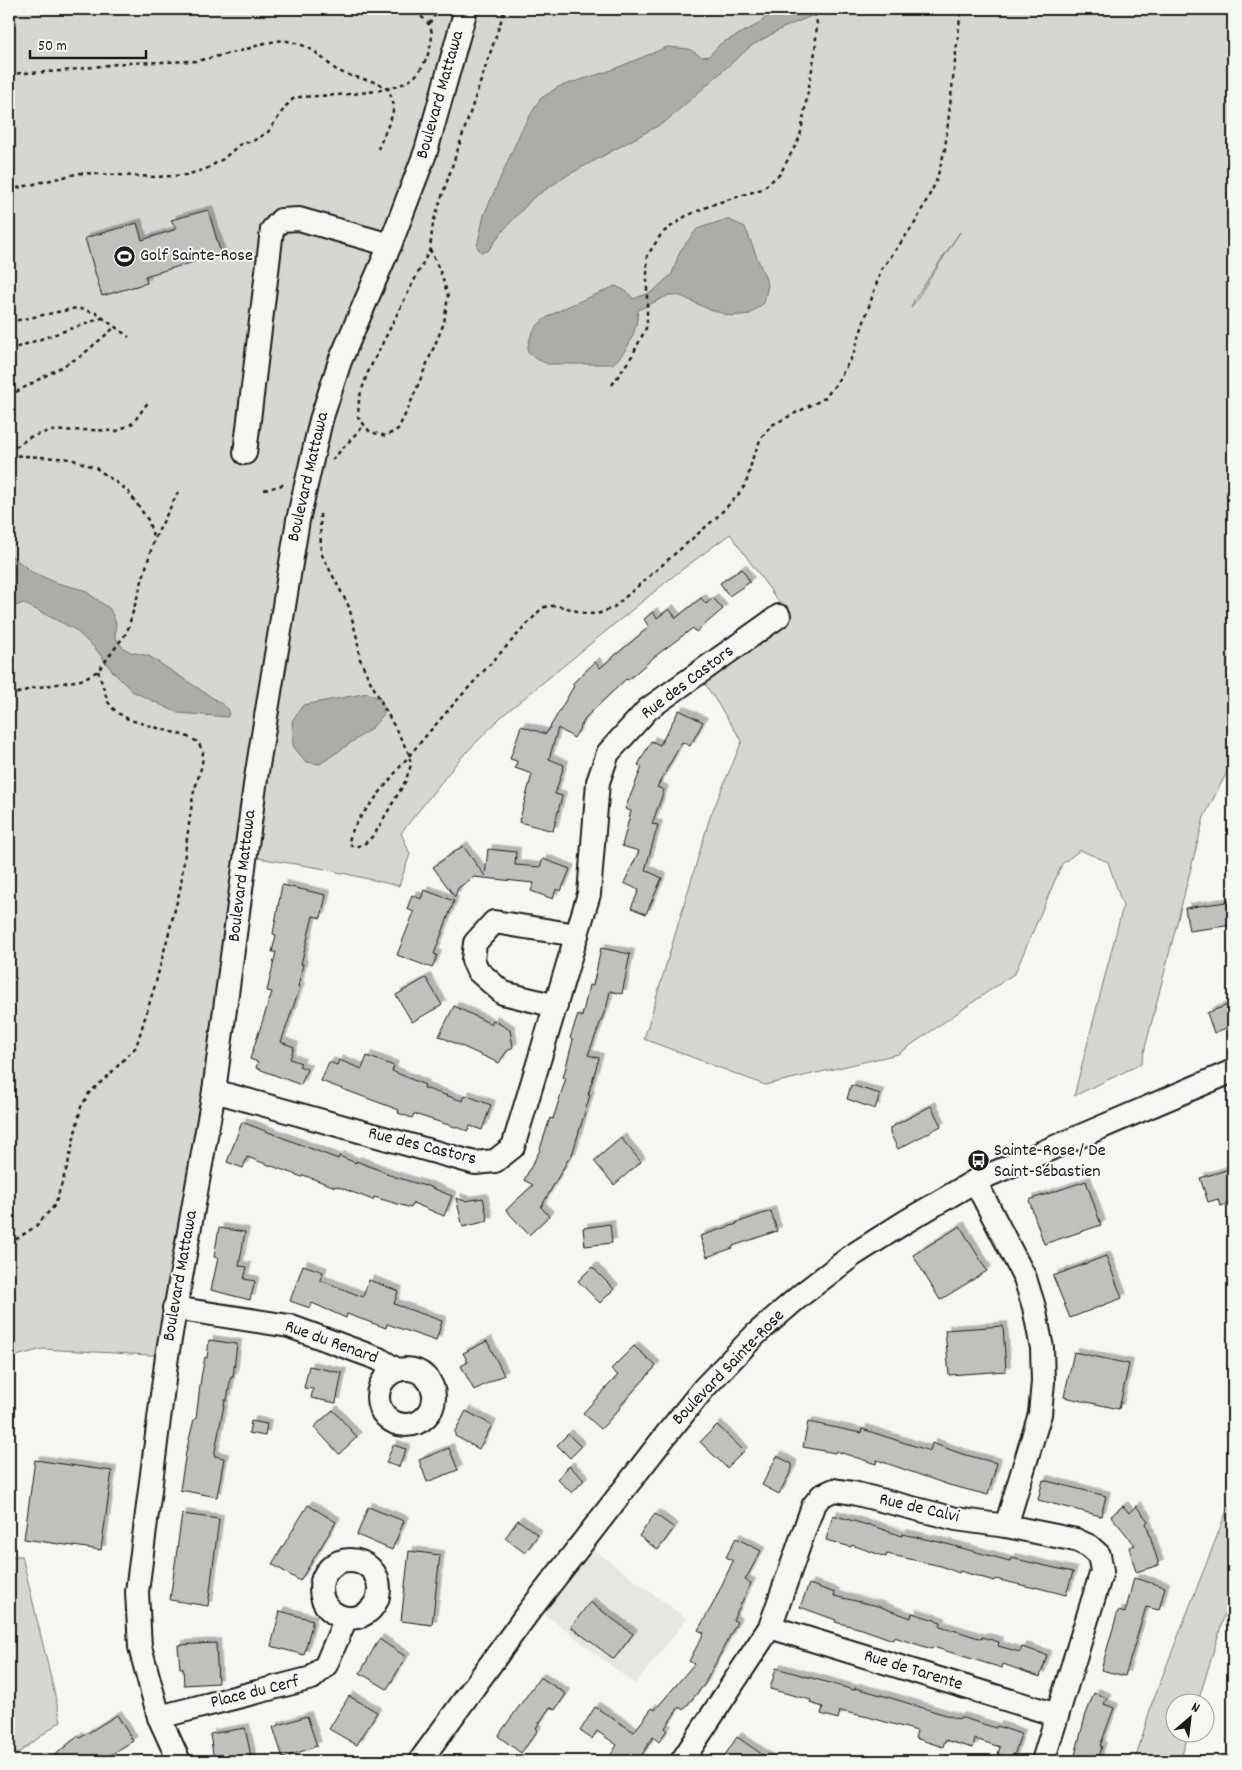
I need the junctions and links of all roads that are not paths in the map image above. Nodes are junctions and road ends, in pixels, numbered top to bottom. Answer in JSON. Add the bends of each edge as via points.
{"nodes":[{"id":1,"x":466,"y":9,"type":"edge"},
{"id":2,"x":390,"y":245,"type":"junction"},
{"id":3,"x":245,"y":453,"type":"dead end"},
{"id":4,"x":779,"y":616,"type":"dead end"},
{"id":5,"x":577,"y":935,"type":"junction"},
{"id":6,"x":556,"y":1006,"type":"junction"},
{"id":7,"x":1233,"y":1071,"type":"edge"},
{"id":8,"x":214,"y":1091,"type":"junction"},
{"id":9,"x":975,"y":1181,"type":"junction"},
{"id":10,"x":174,"y":1308,"type":"junction"},
{"id":11,"x":397,"y":1370,"type":"dead end"},
{"id":12,"x":1006,"y":1526,"type":"junction"},
{"id":13,"x":346,"y":1618,"type":"dead end"},
{"id":14,"x":770,"y":1627,"type":"junction"},
{"id":15,"x":1057,"y":1715,"type":"junction"},
{"id":16,"x":159,"y":1717,"type":"junction"},
{"id":17,"x":179,"y":1761,"type":"edge"},
{"id":18,"x":420,"y":1761,"type":"edge"},
{"id":19,"x":683,"y":1761,"type":"edge"},
{"id":20,"x":1043,"y":1761,"type":"edge"}],
"edges":[{"from":1,"to":2,"type":"street","name":"Boulevard Mattawa","via":[[426,151]]},
{"from":2,"to":3,"type":"street","via":[[299,219],[281,220],[272,230]]},
{"from":2,"to":8,"type":"street","name":"Boulevard Mattawa","via":[[340,361],[321,420],[298,520],[256,778]]},
{"from":4,"to":5,"type":"street","name":"Rue des Castors","via":[[648,709],[608,753],[598,782],[589,894]]},
{"from":5,"to":6,"type":"street","name":"Rue des Castors"},
{"from":5,"to":6,"type":"street","via":[[494,922],[475,943],[473,960],[478,971],[503,993]]},
{"from":6,"to":8,"type":"street","name":"Rue des Castors","via":[[513,1147],[495,1161],[475,1163]]},
{"from":7,"to":9,"type":"street","name":"Boulevard Sainte-Rose"},
{"from":8,"to":10,"type":"street","name":"Boulevard Mattawa"},
{"from":9,"to":12,"type":"street","via":[[1024,1278],[1042,1348],[1040,1414]]},
{"from":9,"to":18,"type":"street","name":"Boulevard Sainte-Rose","via":[[853,1255],[757,1334],[705,1387],[584,1539]]},
{"from":10,"to":11,"type":"street","name":"Rue du Renard","via":[[289,1326],[379,1359]]},
{"from":10,"to":16,"type":"street","name":"Boulevard Mattawa","via":[[137,1592],[140,1647]]},
{"from":12,"to":14,"type":"street","name":"Rue de Calvi","via":[[956,1519],[834,1490],[821,1496],[813,1506]]},
{"from":12,"to":15,"type":"street","name":"Rue de Calvi","via":[[1076,1540],[1099,1555],[1102,1571]]},
{"from":13,"to":16,"type":"street","name":"Place du Cerf","via":[[326,1665],[312,1678]]},
{"from":14,"to":15,"type":"street","name":"Rue de Tarente"},
{"from":14,"to":19,"type":"street","name":"Rue de Calvi"},
{"from":15,"to":20,"type":"street","name":"Rue de Calvi"},
{"from":16,"to":17,"type":"street","name":"Boulevard Mattawa"}]}
